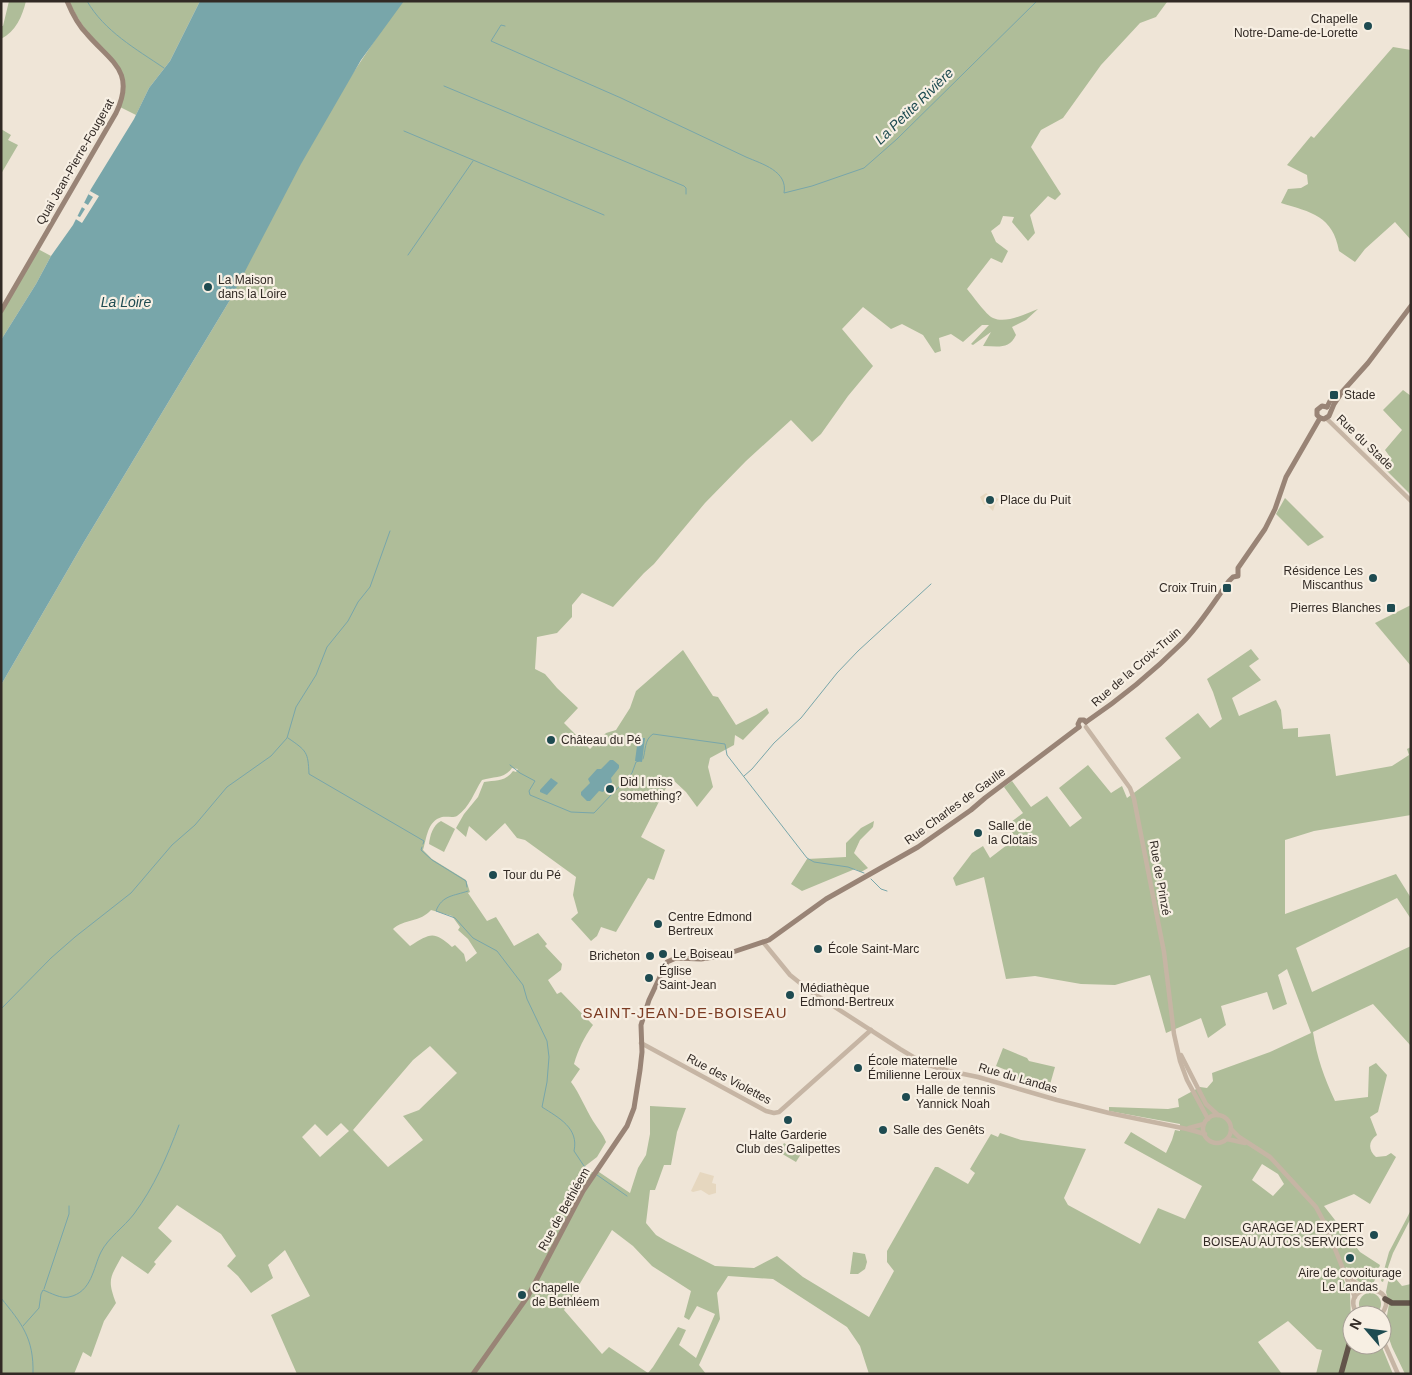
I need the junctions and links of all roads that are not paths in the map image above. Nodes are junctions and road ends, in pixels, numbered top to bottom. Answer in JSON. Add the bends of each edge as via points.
{"nodes":[{"id":1,"x":67,"y":1,"type":"edge"},
{"id":2,"x":1411,"y":306,"type":"edge"},
{"id":3,"x":1,"y":311,"type":"edge"},
{"id":4,"x":1342,"y":392,"type":"junction"},
{"id":5,"x":1327,"y":407,"type":"junction"},
{"id":6,"x":1329,"y":416,"type":"junction"},
{"id":7,"x":1320,"y":418,"type":"junction"},
{"id":8,"x":1411,"y":500,"type":"edge"},
{"id":9,"x":1086,"y":725,"type":"junction"},
{"id":10,"x":763,"y":942,"type":"junction"},
{"id":11,"x":683,"y":958,"type":"joint"},
{"id":12,"x":870,"y":1030,"type":"junction"},
{"id":13,"x":641,"y":1043,"type":"junction"},
{"id":14,"x":1178,"y":1047,"type":"junction"},
{"id":15,"x":1218,"y":1115,"type":"junction"},
{"id":16,"x":1208,"y":1119,"type":"junction"},
{"id":17,"x":1204,"y":1124,"type":"junction"},
{"id":18,"x":1188,"y":1129,"type":"junction"},
{"id":19,"x":1231,"y":1129,"type":"junction"},
{"id":20,"x":1205,"y":1134,"type":"junction"},
{"id":21,"x":1227,"y":1139,"type":"junction"},
{"id":22,"x":1249,"y":1144,"type":"junction"},
{"id":23,"x":1343,"y":1269,"type":"junction"},
{"id":24,"x":1363,"y":1290,"type":"junction"},
{"id":25,"x":1356,"y":1297,"type":"junction"},
{"id":26,"x":1385,"y":1299,"type":"junction"},
{"id":27,"x":1411,"y":1303,"type":"edge"},
{"id":28,"x":1354,"y":1305,"type":"edge"},
{"id":29,"x":1385,"y":1305,"type":"edge"},
{"id":30,"x":1346,"y":1355,"type":"edge"},
{"id":31,"x":1391,"y":1355,"type":"edge"},
{"id":32,"x":473,"y":1374,"type":"edge"},
{"id":33,"x":1341,"y":1374,"type":"edge"},
{"id":34,"x":1398,"y":1374,"type":"edge"}],
"edges":[{"from":1,"to":3,"type":"main road","name":"Quai Jean-Pierre-Fougerat","via":[[83,30],[118,67],[123,80],[123,94],[116,113]]},
{"from":2,"to":4,"type":"main road"},
{"from":4,"to":5,"type":"main road"},
{"from":4,"to":6,"type":"main road"},
{"from":5,"to":6,"type":"main road"},
{"from":5,"to":7,"type":"main road","via":[[1317,410]]},
{"from":6,"to":7,"type":"main road"},
{"from":6,"to":8,"type":"street","name":"Rue du Stade"},
{"from":7,"to":9,"type":"main road","name":"Rue de la Croix-Truin","via":[[1286,477],[1265,529],[1198,625],[1182,643]]},
{"from":9,"to":10,"type":"main road","name":"Rue Charles de Gaulle","via":[[918,847],[826,899]]},
{"from":9,"to":14,"type":"street","name":"Rue de Prinzé","via":[[1130,788],[1134,799],[1164,952]]},
{"from":10,"to":11,"type":"main road","name":"Rue Charles de Gaulle","via":[[716,957]]},
{"from":10,"to":12,"type":"street","name":"Rue du Landas","via":[[790,975]]},
{"from":11,"to":13,"type":"main road","name":"Rue de Bethléem","via":[[667,962],[640,1025]]},
{"from":12,"to":13,"type":"street","name":"Rue des Violettes","via":[[796,1098],[774,1113]]},
{"from":12,"to":18,"type":"street","name":"Rue du Landas","via":[[917,1060],[937,1068],[1109,1113]]},
{"from":13,"to":32,"type":"main road","name":"Rue de Bethléem","via":[[636,1094],[627,1126],[583,1191],[525,1301]]},
{"from":14,"to":15,"type":"street","name":"Rue de Prinzé","via":[[1202,1097]]},
{"from":14,"to":16,"type":"street","name":"Rue de Prinzé","via":[[1187,1080]]},
{"from":15,"to":16,"type":"street"},
{"from":15,"to":19,"type":"street","via":[[1228,1120]]},
{"from":16,"to":17,"type":"street"},
{"from":17,"to":18,"type":"street","name":"Rue du Landas"},
{"from":17,"to":20,"type":"street"},
{"from":18,"to":20,"type":"street","name":"Rue du Landas"},
{"from":19,"to":21,"type":"street"},
{"from":19,"to":22,"type":"street"},
{"from":20,"to":21,"type":"street","via":[[1215,1142]]},
{"from":21,"to":22,"type":"street"},
{"from":22,"to":23,"type":"street","via":[[1270,1157],[1316,1207]]},
{"from":23,"to":24,"type":"street"},
{"from":23,"to":25,"type":"street"},
{"from":24,"to":25,"type":"street"},
{"from":24,"to":26,"type":"street","via":[[1375,1289]]},
{"from":25,"to":28,"type":"street"},
{"from":26,"to":27,"type":"highway","via":[[1392,1303]]},
{"from":26,"to":29,"type":"street"},
{"from":30,"to":33,"type":"highway"},
{"from":31,"to":34,"type":"street"}]}
